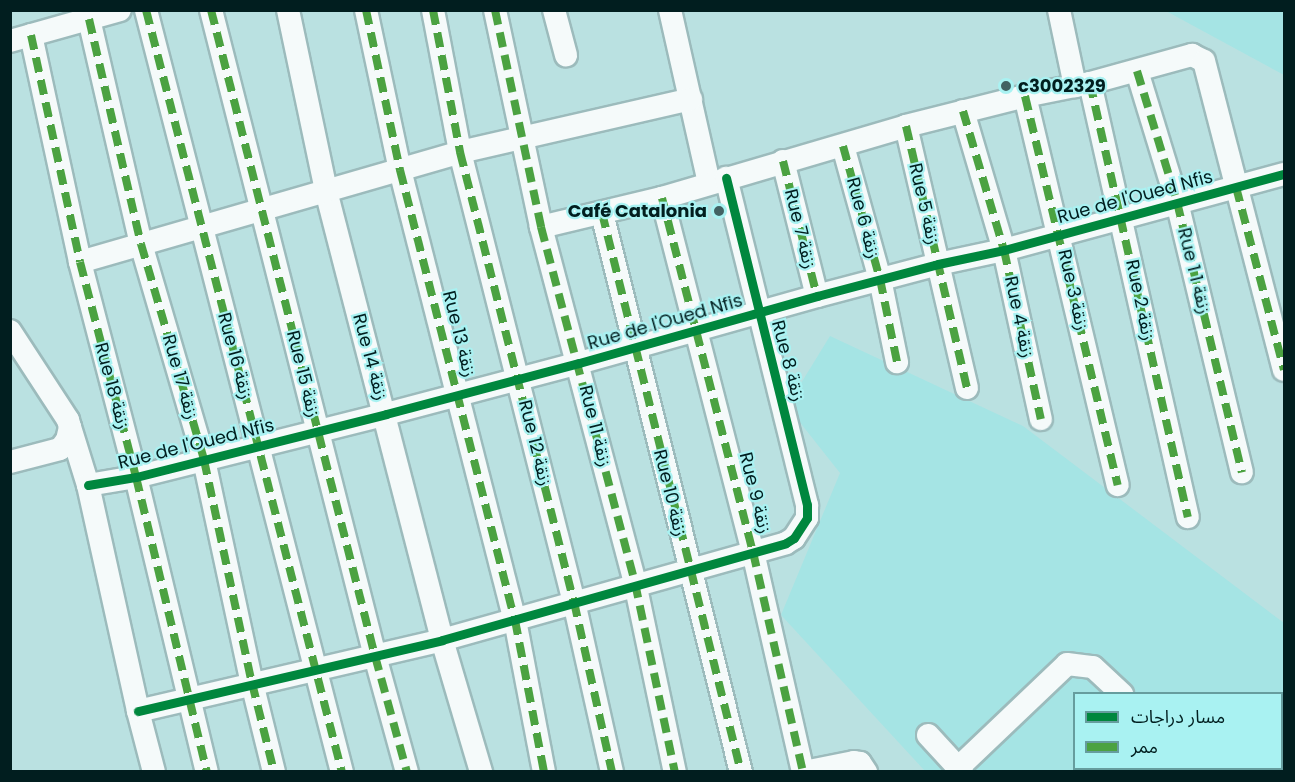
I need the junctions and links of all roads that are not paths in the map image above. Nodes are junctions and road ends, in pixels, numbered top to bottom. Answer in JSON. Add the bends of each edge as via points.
{"nodes":[{"id":1,"x":120,"y":10,"type":"edge"},
{"id":2,"x":146,"y":10,"type":"edge"},
{"id":3,"x":211,"y":10,"type":"edge"},
{"id":4,"x":288,"y":10,"type":"edge"},
{"id":5,"x":366,"y":10,"type":"edge"},
{"id":6,"x":433,"y":10,"type":"edge"},
{"id":7,"x":495,"y":10,"type":"edge"},
{"id":8,"x":554,"y":10,"type":"edge"},
{"id":9,"x":670,"y":10,"type":"edge"},
{"id":10,"x":1059,"y":10,"type":"edge"},
{"id":11,"x":88,"y":19,"type":"junction"},
{"id":12,"x":21,"y":38,"type":"edge"},
{"id":13,"x":566,"y":55,"type":"dead end"},
{"id":14,"x":1137,"y":71,"type":"junction"},
{"id":15,"x":1082,"y":85,"type":"junction"},
{"id":16,"x":1025,"y":96,"type":"junction"},
{"id":17,"x":691,"y":99,"type":"junction"},
{"id":18,"x":963,"y":111,"type":"junction"},
{"id":19,"x":906,"y":126,"type":"junction"},
{"id":20,"x":521,"y":138,"type":"junction"},
{"id":21,"x":843,"y":146,"type":"junction"},
{"id":22,"x":460,"y":152,"type":"junction"},
{"id":23,"x":783,"y":162,"type":"junction"},
{"id":24,"x":400,"y":170,"type":"junction"},
{"id":25,"x":1284,"y":174,"type":"edge"},
{"id":26,"x":717,"y":181,"type":"junction"},
{"id":27,"x":1236,"y":187,"type":"junction"},
{"id":28,"x":326,"y":191,"type":"junction"},
{"id":29,"x":662,"y":198,"type":"junction"},
{"id":30,"x":1177,"y":202,"type":"junction"},
{"id":31,"x":261,"y":209,"type":"junction"},
{"id":32,"x":602,"y":213,"type":"junction"},
{"id":33,"x":1122,"y":217,"type":"junction"},
{"id":34,"x":542,"y":227,"type":"junction"},
{"id":35,"x":201,"y":228,"type":"junction"},
{"id":36,"x":1060,"y":234,"type":"junction"},
{"id":37,"x":141,"y":244,"type":"junction"},
{"id":38,"x":1004,"y":250,"type":"junction"},
{"id":39,"x":80,"y":262,"type":"junction"},
{"id":40,"x":938,"y":264,"type":"junction"},
{"id":41,"x":880,"y":279,"type":"junction"},
{"id":42,"x":817,"y":296,"type":"junction"},
{"id":43,"x":757,"y":313,"type":"junction"},
{"id":44,"x":696,"y":329,"type":"junction"},
{"id":45,"x":10,"y":331,"type":"edge"},
{"id":46,"x":634,"y":346,"type":"junction"},
{"id":47,"x":897,"y":362,"type":"dead end"},
{"id":48,"x":579,"y":363,"type":"junction"},
{"id":49,"x":1284,"y":370,"type":"edge"},
{"id":50,"x":519,"y":378,"type":"junction"},
{"id":51,"x":967,"y":388,"type":"dead end"},
{"id":52,"x":457,"y":395,"type":"junction"},
{"id":53,"x":386,"y":414,"type":"junction"},
{"id":54,"x":1041,"y":420,"type":"dead end"},
{"id":55,"x":70,"y":427,"type":"junction"},
{"id":56,"x":317,"y":431,"type":"junction"},
{"id":57,"x":258,"y":446,"type":"junction"},
{"id":58,"x":204,"y":460,"type":"junction"},
{"id":59,"x":10,"y":462,"type":"edge"},
{"id":60,"x":1242,"y":472,"type":"dead end"},
{"id":61,"x":136,"y":477,"type":"junction"},
{"id":62,"x":88,"y":485,"type":"junction"},
{"id":63,"x":1118,"y":485,"type":"dead end"},
{"id":64,"x":1188,"y":517,"type":"dead end"},
{"id":65,"x":753,"y":552,"type":"junction"},
{"id":66,"x":690,"y":569,"type":"junction"},
{"id":67,"x":635,"y":584,"type":"junction"},
{"id":68,"x":574,"y":602,"type":"junction"},
{"id":69,"x":515,"y":620,"type":"junction"},
{"id":70,"x":442,"y":640,"type":"junction"},
{"id":71,"x":375,"y":656,"type":"junction"},
{"id":72,"x":314,"y":670,"type":"junction"},
{"id":73,"x":252,"y":683,"type":"junction"},
{"id":74,"x":1121,"y":692,"type":"edge"},
{"id":75,"x":189,"y":697,"type":"junction"},
{"id":76,"x":138,"y":711,"type":"junction"},
{"id":77,"x":928,"y":735,"type":"dead end"},
{"id":78,"x":961,"y":770,"type":"edge"},
{"id":79,"x":154,"y":771,"type":"edge"},
{"id":80,"x":207,"y":771,"type":"edge"},
{"id":81,"x":274,"y":771,"type":"edge"},
{"id":82,"x":342,"y":771,"type":"edge"},
{"id":83,"x":407,"y":771,"type":"edge"},
{"id":84,"x":481,"y":771,"type":"edge"},
{"id":85,"x":544,"y":771,"type":"edge"},
{"id":86,"x":612,"y":771,"type":"edge"},
{"id":87,"x":675,"y":771,"type":"edge"},
{"id":88,"x":741,"y":771,"type":"edge"},
{"id":89,"x":803,"y":771,"type":"edge"},
{"id":90,"x":866,"y":771,"type":"edge"}],
"edges":[{"from":1,"to":11,"type":"street"},
{"from":2,"to":35,"type":"street","name":"Rue 16 زنقة"},
{"from":3,"to":31,"type":"street","name":"Rue 15 زنقة"},
{"from":4,"to":28,"type":"street","name":"Rue 14 زنقة"},
{"from":5,"to":24,"type":"street","name":"Rue 13 زنقة"},
{"from":6,"to":22,"type":"street","name":"Rue 12 زنقة"},
{"from":7,"to":20,"type":"street","name":"Rue 11 زنقة"},
{"from":8,"to":13,"type":"street"},
{"from":9,"to":17,"type":"street","name":"Rue 8 زنقة"},
{"from":10,"to":15,"type":"street","name":"Rue 2 زنقة"},
{"from":11,"to":12,"type":"street"},
{"from":11,"to":37,"type":"street","name":"Rue 17 زنقة"},
{"from":12,"to":39,"type":"street","name":"Rue 18 زنقة"},
{"from":14,"to":15,"type":"street"},
{"from":14,"to":27,"type":"street","via":[[1192,55],[1204,61]]},
{"from":14,"to":30,"type":"street","name":"Rue 1 زنقة 1"},
{"from":15,"to":16,"type":"street"},
{"from":15,"to":33,"type":"street","name":"Rue 2 زنقة"},
{"from":16,"to":18,"type":"street"},
{"from":16,"to":36,"type":"street","name":"Rue 3 زنقة"},
{"from":17,"to":20,"type":"street"},
{"from":17,"to":26,"type":"street","name":"Rue 8 زنقة"},
{"from":18,"to":19,"type":"street"},
{"from":18,"to":38,"type":"street","name":"Rue 4 زنقة"},
{"from":19,"to":21,"type":"street"},
{"from":19,"to":40,"type":"street","name":"Rue 5 زنقة"},
{"from":20,"to":22,"type":"street"},
{"from":20,"to":34,"type":"street","name":"Rue 11 زنقة"},
{"from":21,"to":23,"type":"street"},
{"from":21,"to":41,"type":"street","name":"Rue 6 زنقة"},
{"from":22,"to":24,"type":"street"},
{"from":22,"to":50,"type":"street","name":"Rue 12 زنقة"},
{"from":23,"to":26,"type":"street"},
{"from":23,"to":42,"type":"street","name":"Rue 7 زنقة"},
{"from":24,"to":28,"type":"street"},
{"from":24,"to":52,"type":"street","name":"Rue 13 زنقة"},
{"from":25,"to":27,"type":"street","name":"Rue de l'Oued Nfis"},
{"from":26,"to":29,"type":"street"},
{"from":26,"to":43,"type":"street","name":"Rue 8 زنقة"},
{"from":27,"to":30,"type":"street","name":"Rue de l'Oued Nfis"},
{"from":27,"to":49,"type":"street"},
{"from":28,"to":31,"type":"street"},
{"from":28,"to":53,"type":"street","name":"Rue 14 زنقة"},
{"from":29,"to":32,"type":"street"},
{"from":29,"to":44,"type":"street","name":"Rue 9 زنقة"},
{"from":30,"to":33,"type":"street","name":"Rue de l'Oued Nfis"},
{"from":30,"to":60,"type":"street","name":"Rue 1 زنقة 1"},
{"from":31,"to":35,"type":"street"},
{"from":31,"to":56,"type":"street","name":"Rue 15 زنقة"},
{"from":32,"to":34,"type":"street"},
{"from":32,"to":46,"type":"street","name":"Rue 10 زنقة"},
{"from":33,"to":36,"type":"street","name":"Rue de l'Oued Nfis"},
{"from":33,"to":64,"type":"street","name":"Rue 2 زنقة"},
{"from":34,"to":48,"type":"street","name":"Rue 11 زنقة"},
{"from":35,"to":37,"type":"street"},
{"from":35,"to":57,"type":"street","name":"Rue 16 زنقة"},
{"from":36,"to":38,"type":"street","name":"Rue de l'Oued Nfis"},
{"from":36,"to":63,"type":"street","name":"Rue 3 زنقة"},
{"from":37,"to":39,"type":"street"},
{"from":37,"to":58,"type":"street","name":"Rue 17 زنقة"},
{"from":38,"to":40,"type":"street","name":"Rue de l'Oued Nfis"},
{"from":38,"to":54,"type":"street","name":"Rue 4 زنقة"},
{"from":39,"to":61,"type":"street","name":"Rue 18 زنقة"},
{"from":40,"to":41,"type":"street","name":"Rue de l'Oued Nfis"},
{"from":40,"to":51,"type":"street","name":"Rue 5 زنقة"},
{"from":41,"to":42,"type":"street","name":"Rue de l'Oued Nfis"},
{"from":41,"to":47,"type":"street","name":"Rue 6 زنقة"},
{"from":42,"to":43,"type":"street","name":"Rue de l'Oued Nfis"},
{"from":43,"to":44,"type":"street","name":"Rue de l'Oued Nfis"},
{"from":43,"to":65,"type":"street","name":"Rue 8 زنقة","via":[[784,409],[807,518],[794,538]]},
{"from":44,"to":46,"type":"street","name":"Rue de l'Oued Nfis"},
{"from":44,"to":65,"type":"street","name":"Rue 9 زنقة"},
{"from":45,"to":55,"type":"street"},
{"from":46,"to":48,"type":"street","name":"Rue de l'Oued Nfis"},
{"from":46,"to":66,"type":"street","name":"Rue 10 زنقة"},
{"from":48,"to":50,"type":"street","name":"Rue de l'Oued Nfis"},
{"from":48,"to":67,"type":"street","name":"Rue 11 زنقة"},
{"from":50,"to":52,"type":"street","name":"Rue de l'Oued Nfis"},
{"from":50,"to":68,"type":"street","name":"Rue 12 زنقة"},
{"from":52,"to":53,"type":"street","name":"Rue de l'Oued Nfis"},
{"from":52,"to":69,"type":"street","name":"Rue 13 زنقة"},
{"from":53,"to":56,"type":"street","name":"Rue de l'Oued Nfis"},
{"from":53,"to":70,"type":"street","name":"Rue 14 زنقة"},
{"from":55,"to":59,"type":"street","via":[[68,440],[60,449]]},
{"from":55,"to":62,"type":"street"},
{"from":56,"to":57,"type":"street","name":"Rue de l'Oued Nfis"},
{"from":56,"to":71,"type":"street","name":"Rue 15 زنقة"},
{"from":57,"to":58,"type":"street","name":"Rue de l'Oued Nfis"},
{"from":57,"to":72,"type":"street","name":"Rue 16 زنقة"},
{"from":58,"to":61,"type":"street","name":"Rue de l'Oued Nfis"},
{"from":58,"to":73,"type":"street","name":"Rue 17 زنقة"},
{"from":61,"to":62,"type":"street","name":"Rue de l'Oued Nfis"},
{"from":61,"to":75,"type":"street","name":"Rue 18 زنقة"},
{"from":62,"to":76,"type":"street"},
{"from":65,"to":66,"type":"street"},
{"from":65,"to":89,"type":"street","name":"Rue 9 زنقة"},
{"from":66,"to":67,"type":"street"},
{"from":66,"to":88,"type":"street","name":"Rue 10 زنقة"},
{"from":67,"to":68,"type":"street"},
{"from":67,"to":87,"type":"street","name":"Rue 11 زنقة"},
{"from":68,"to":69,"type":"street"},
{"from":68,"to":86,"type":"street","name":"Rue 12 زنقة"},
{"from":69,"to":70,"type":"street"},
{"from":69,"to":85,"type":"street","name":"Rue 13 زنقة"},
{"from":70,"to":71,"type":"street"},
{"from":70,"to":84,"type":"street","name":"Rue 14 زنقة"},
{"from":71,"to":72,"type":"street"},
{"from":71,"to":83,"type":"street","name":"Rue 15 زنقة"},
{"from":72,"to":73,"type":"street"},
{"from":72,"to":82,"type":"street","name":"Rue 16 زنقة"},
{"from":73,"to":75,"type":"street"},
{"from":73,"to":81,"type":"street","name":"Rue 17 زنقة"},
{"from":74,"to":78,"type":"street","via":[[1093,667],[1067,664]]},
{"from":75,"to":76,"type":"street"},
{"from":75,"to":80,"type":"street","name":"Rue 18 زنقة"},
{"from":76,"to":79,"type":"street"},
{"from":77,"to":78,"type":"street"},
{"from":89,"to":90,"type":"street","via":[[854,762]]}]}
